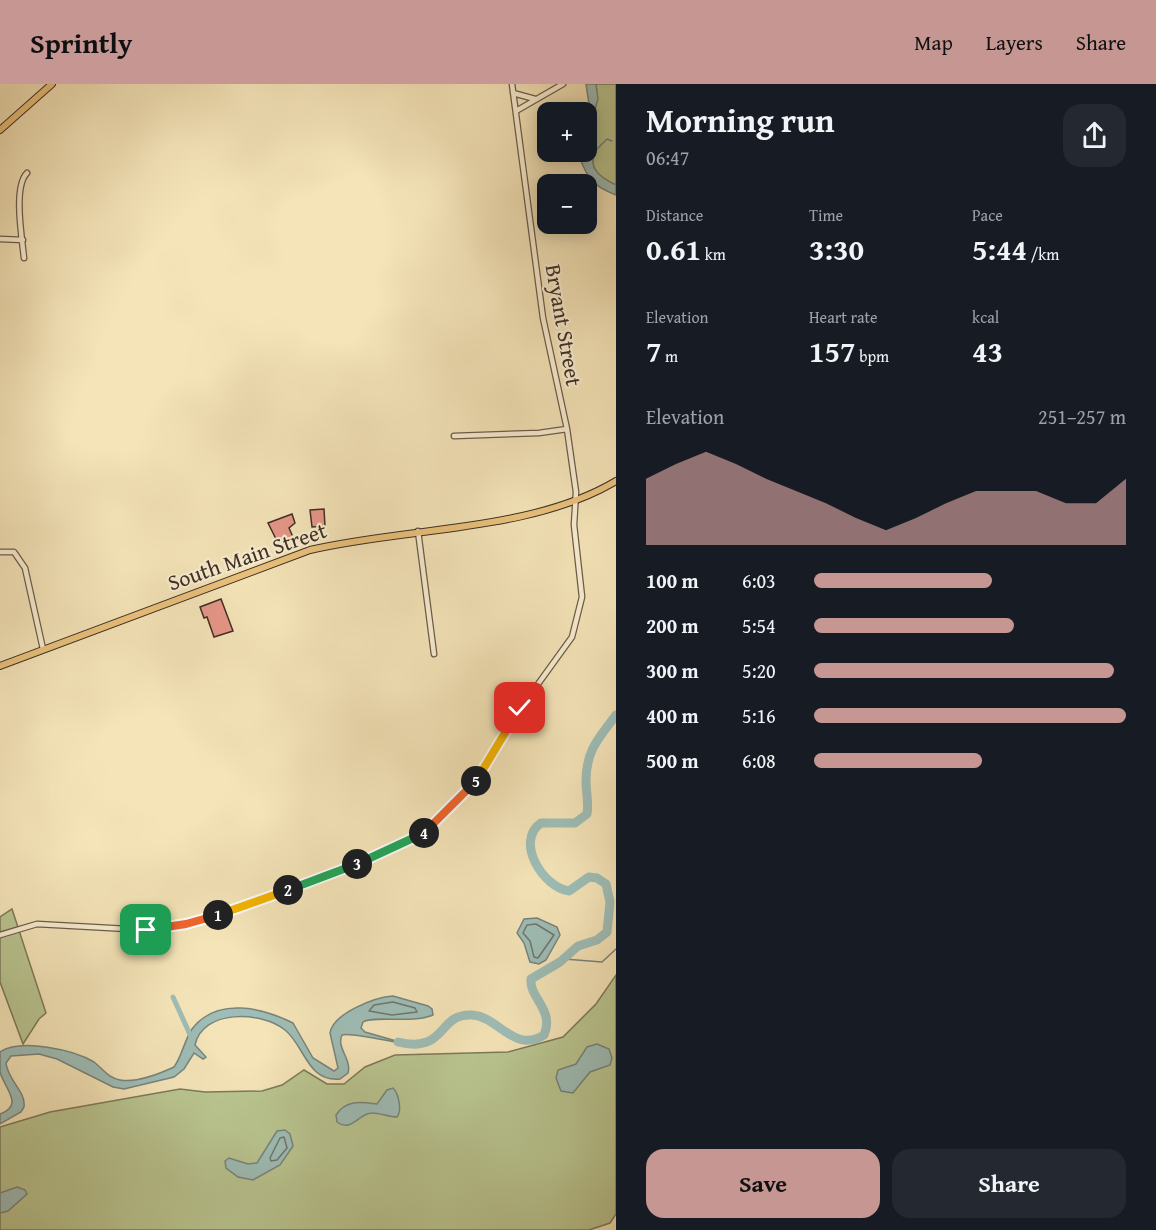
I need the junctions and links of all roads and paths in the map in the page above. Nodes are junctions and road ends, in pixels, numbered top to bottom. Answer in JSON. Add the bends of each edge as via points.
{"nodes":[{"id":1,"x":51,"y":84,"type":"edge"},
{"id":2,"x":512,"y":84,"type":"edge"},
{"id":3,"x":563,"y":84,"type":"edge"},
{"id":4,"x":513,"y":93,"type":"junction"},
{"id":5,"x":535,"y":99,"type":"junction"},
{"id":6,"x":516,"y":111,"type":"junction"},
{"id":7,"x":0,"y":130,"type":"edge"},
{"id":8,"x":27,"y":173,"type":"dead end"},
{"id":9,"x":0,"y":239,"type":"edge"},
{"id":10,"x":22,"y":240,"type":"junction"},
{"id":11,"x":24,"y":258,"type":"dead end"},
{"id":12,"x":567,"y":429,"type":"junction"},
{"id":13,"x":454,"y":436,"type":"dead end"},
{"id":14,"x":616,"y":481,"type":"edge"},
{"id":15,"x":577,"y":501,"type":"junction"},
{"id":16,"x":418,"y":531,"type":"junction"},
{"id":17,"x":0,"y":552,"type":"edge"},
{"id":18,"x":43,"y":649,"type":"junction"},
{"id":19,"x":434,"y":654,"type":"dead end"},
{"id":20,"x":0,"y":666,"type":"edge"},
{"id":21,"x":0,"y":935,"type":"edge"}],
"edges":[{"from":1,"to":7,"type":"main road"},
{"from":2,"to":4,"type":"street","name":"Bryant Street"},
{"from":3,"to":5,"type":"street"},
{"from":4,"to":5,"type":"street"},
{"from":4,"to":6,"type":"street","name":"Bryant Street"},
{"from":5,"to":6,"type":"street"},
{"from":6,"to":12,"type":"street","name":"Bryant Street","via":[[543,318]]},
{"from":8,"to":10,"type":"street","via":[[20,189]]},
{"from":9,"to":10,"type":"street"},
{"from":10,"to":11,"type":"street"},
{"from":12,"to":13,"type":"street"},
{"from":12,"to":15,"type":"street","name":"Bryant Street"},
{"from":14,"to":15,"type":"main road","name":"South Main Street"},
{"from":15,"to":16,"type":"main road","name":"South Main Street","via":[[530,515]]},
{"from":15,"to":21,"type":"street","name":"Bryant Street","via":[[574,525],[582,597],[572,637],[520,708],[481,775],[430,829],[329,875],[186,924],[146,930],[37,924]]},
{"from":16,"to":18,"type":"main road","name":"South Main Street","via":[[310,550]]},
{"from":16,"to":19,"type":"street"},
{"from":17,"to":18,"type":"street","via":[[14,552],[25,568]]},
{"from":18,"to":20,"type":"main road","name":"South Main Street"}]}
